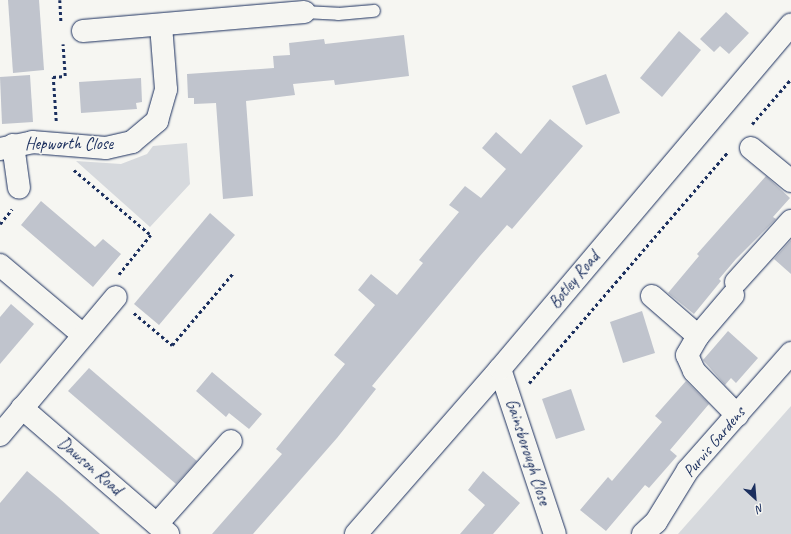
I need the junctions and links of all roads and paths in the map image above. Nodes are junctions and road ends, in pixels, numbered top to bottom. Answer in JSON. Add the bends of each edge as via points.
{"nodes":[{"id":1,"x":60,"y":0,"type":"edge"},
{"id":2,"x":374,"y":11,"type":"dead end"},
{"id":3,"x":304,"y":12,"type":"joint"},
{"id":4,"x":61,"y":23,"type":"dead end"},
{"id":5,"x":161,"y":25,"type":"junction"},
{"id":6,"x":791,"y":25,"type":"edge"},
{"id":7,"x":83,"y":31,"type":"dead end"},
{"id":8,"x":62,"y":38,"type":"dead end"},
{"id":9,"x":791,"y":79,"type":"edge"},
{"id":10,"x":751,"y":138,"type":"joint"},
{"id":11,"x":58,"y":144,"type":"junction"},
{"id":12,"x":7,"y":147,"type":"edge"},
{"id":13,"x":729,"y":151,"type":"dead end"},
{"id":14,"x":791,"y":181,"type":"edge"},
{"id":15,"x":19,"y":188,"type":"dead end"},
{"id":16,"x":791,"y":221,"type":"edge"},
{"id":17,"x":0,"y":265,"type":"edge"},
{"id":18,"x":233,"y":274,"type":"dead end"},
{"id":19,"x":652,"y":296,"type":"dead end"},
{"id":20,"x":116,"y":298,"type":"junction"},
{"id":21,"x":83,"y":335,"type":"junction"},
{"id":22,"x":698,"y":336,"type":"junction"},
{"id":23,"x":791,"y":352,"type":"edge"},
{"id":24,"x":500,"y":369,"type":"junction"},
{"id":25,"x":512,"y":403,"type":"junction"},
{"id":26,"x":22,"y":408,"type":"junction"},
{"id":27,"x":737,"y":415,"type":"junction"},
{"id":28,"x":0,"y":435,"type":"edge"},
{"id":29,"x":231,"y":441,"type":"dead end"},
{"id":30,"x":163,"y":529,"type":"edge"},
{"id":31,"x":356,"y":534,"type":"edge"},
{"id":32,"x":555,"y":534,"type":"edge"},
{"id":33,"x":643,"y":534,"type":"edge"}],
"edges":[{"from":1,"to":4,"type":"path"},
{"from":2,"to":3,"type":"lane","via":[[338,14]]},
{"from":3,"to":5,"type":"street"},
{"from":5,"to":7,"type":"street"},
{"from":5,"to":11,"type":"street","name":"Hepworth Close","via":[[166,89],[157,121],[132,142],[106,148]]},
{"from":6,"to":24,"type":"street","name":"Botley Road"},
{"from":8,"to":11,"type":"path","via":[[65,76],[53,77]]},
{"from":9,"to":10,"type":"path"},
{"from":10,"to":14,"type":"street"},
{"from":11,"to":12,"type":"street","name":"Hepworth Close","via":[[32,142]]},
{"from":11,"to":20,"type":"path","via":[[58,156],[151,235],[107,290]]},
{"from":12,"to":15,"type":"street","name":"Hepworth Close"},
{"from":13,"to":25,"type":"path"},
{"from":16,"to":22,"type":"street"},
{"from":17,"to":21,"type":"street"},
{"from":18,"to":20,"type":"path","via":[[172,345]]},
{"from":19,"to":22,"type":"street"},
{"from":20,"to":21,"type":"street"},
{"from":21,"to":26,"type":"street"},
{"from":22,"to":27,"type":"street","via":[[687,355],[688,364]]},
{"from":23,"to":27,"type":"street","name":"Purvis Gardens"},
{"from":24,"to":25,"type":"street","name":"Gainsborough Close"},
{"from":24,"to":31,"type":"street","name":"Botley Road"},
{"from":25,"to":32,"type":"street","name":"Gainsborough Close"},
{"from":26,"to":28,"type":"street"},
{"from":26,"to":30,"type":"street","name":"Dawson Road"},
{"from":27,"to":33,"type":"street","name":"Purvis Gardens","via":[[688,470],[656,522]]},
{"from":29,"to":30,"type":"street","name":"Dawson Road"}]}
